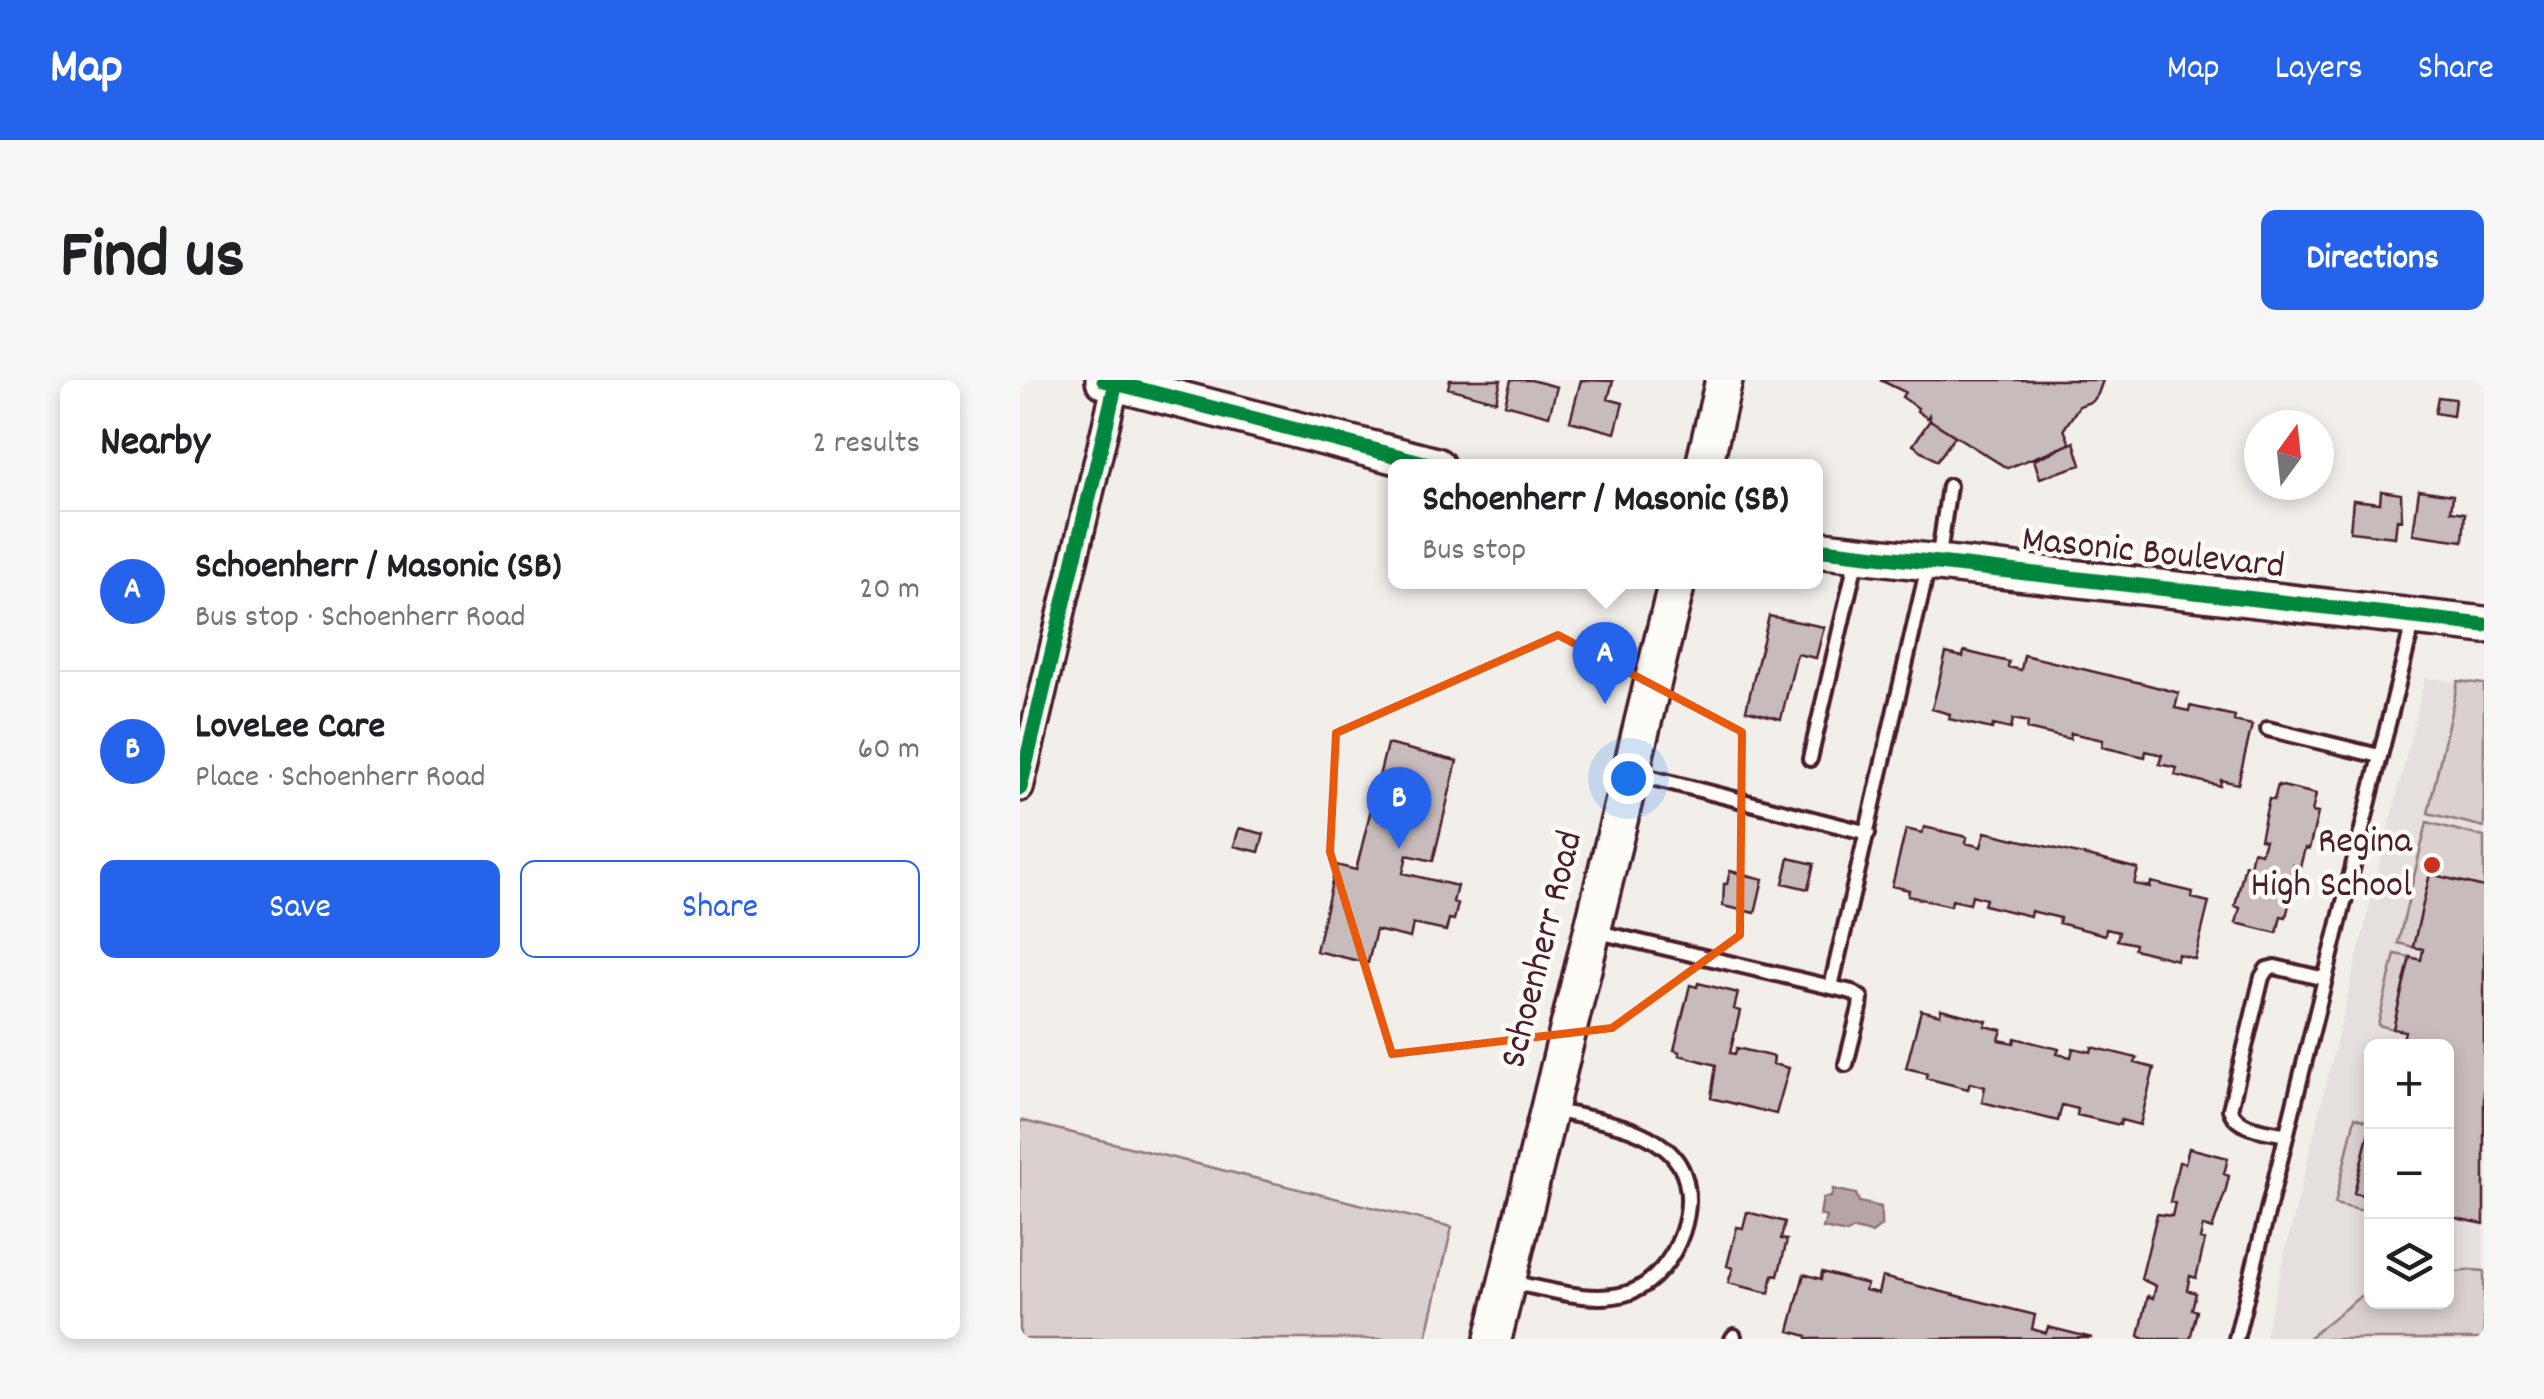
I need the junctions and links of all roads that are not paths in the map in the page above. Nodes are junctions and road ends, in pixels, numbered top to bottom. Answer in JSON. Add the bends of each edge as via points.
{"nodes":[{"id":1,"x":1724,"y":380,"type":"edge"},
{"id":2,"x":1110,"y":382,"type":"edge"},
{"id":3,"x":1409,"y":459,"type":"edge"},
{"id":4,"x":1706,"y":459,"type":"edge"},
{"id":5,"x":1949,"y":486,"type":"dead end"},
{"id":6,"x":1823,"y":550,"type":"edge"},
{"id":7,"x":1858,"y":554,"type":"junction"},
{"id":8,"x":1933,"y":564,"type":"junction"},
{"id":9,"x":1674,"y":589,"type":"edge"},
{"id":10,"x":2415,"y":617,"type":"junction"},
{"id":11,"x":2484,"y":626,"type":"edge"},
{"id":12,"x":2268,"y":730,"type":"dead end"},
{"id":13,"x":2379,"y":756,"type":"junction"},
{"id":14,"x":1810,"y":759,"type":"dead end"},
{"id":15,"x":1631,"y":772,"type":"junction"},
{"id":16,"x":1020,"y":788,"type":"edge"},
{"id":17,"x":1868,"y":833,"type":"junction"},
{"id":18,"x":1592,"y":930,"type":"junction"},
{"id":19,"x":2324,"y":980,"type":"junction"},
{"id":20,"x":1831,"y":987,"type":"junction"},
{"id":21,"x":1846,"y":1064,"type":"dead end"},
{"id":22,"x":1549,"y":1109,"type":"junction"},
{"id":23,"x":2286,"y":1135,"type":"junction"},
{"id":24,"x":1507,"y":1281,"type":"junction"},
{"id":25,"x":1493,"y":1339,"type":"edge"},
{"id":26,"x":2236,"y":1339,"type":"edge"}],
"edges":[{"from":1,"to":4,"type":"street"},
{"from":2,"to":3,"type":"street"},
{"from":2,"to":16,"type":"street"},
{"from":5,"to":8,"type":"lane"},
{"from":6,"to":7,"type":"street","name":"Masonic Boulevard"},
{"from":7,"to":8,"type":"street","name":"Masonic Boulevard"},
{"from":7,"to":14,"type":"lane"},
{"from":8,"to":10,"type":"street","name":"Masonic Boulevard"},
{"from":8,"to":17,"type":"lane"},
{"from":9,"to":15,"type":"street","name":"Schoenherr Road"},
{"from":10,"to":11,"type":"street","name":"Masonic Boulevard"},
{"from":10,"to":13,"type":"lane"},
{"from":12,"to":13,"type":"lane"},
{"from":13,"to":19,"type":"lane"},
{"from":15,"to":17,"type":"lane"},
{"from":15,"to":18,"type":"street","name":"Schoenherr Road"},
{"from":17,"to":20,"type":"lane"},
{"from":18,"to":20,"type":"lane"},
{"from":18,"to":22,"type":"street","name":"Schoenherr Road"},
{"from":19,"to":23,"type":"lane"},
{"from":19,"to":23,"type":"lane","via":[[2275,967],[2262,977],[2230,1109],[2240,1124]]},
{"from":20,"to":21,"type":"lane","via":[[1861,998]]},
{"from":22,"to":24,"type":"street","name":"Schoenherr Road"},
{"from":22,"to":24,"type":"lane","via":[[1648,1138],[1674,1157],[1686,1185],[1686,1223],[1677,1250],[1631,1292],[1594,1297]]},
{"from":23,"to":26,"type":"lane"},
{"from":24,"to":25,"type":"street","name":"Schoenherr Road"}]}
